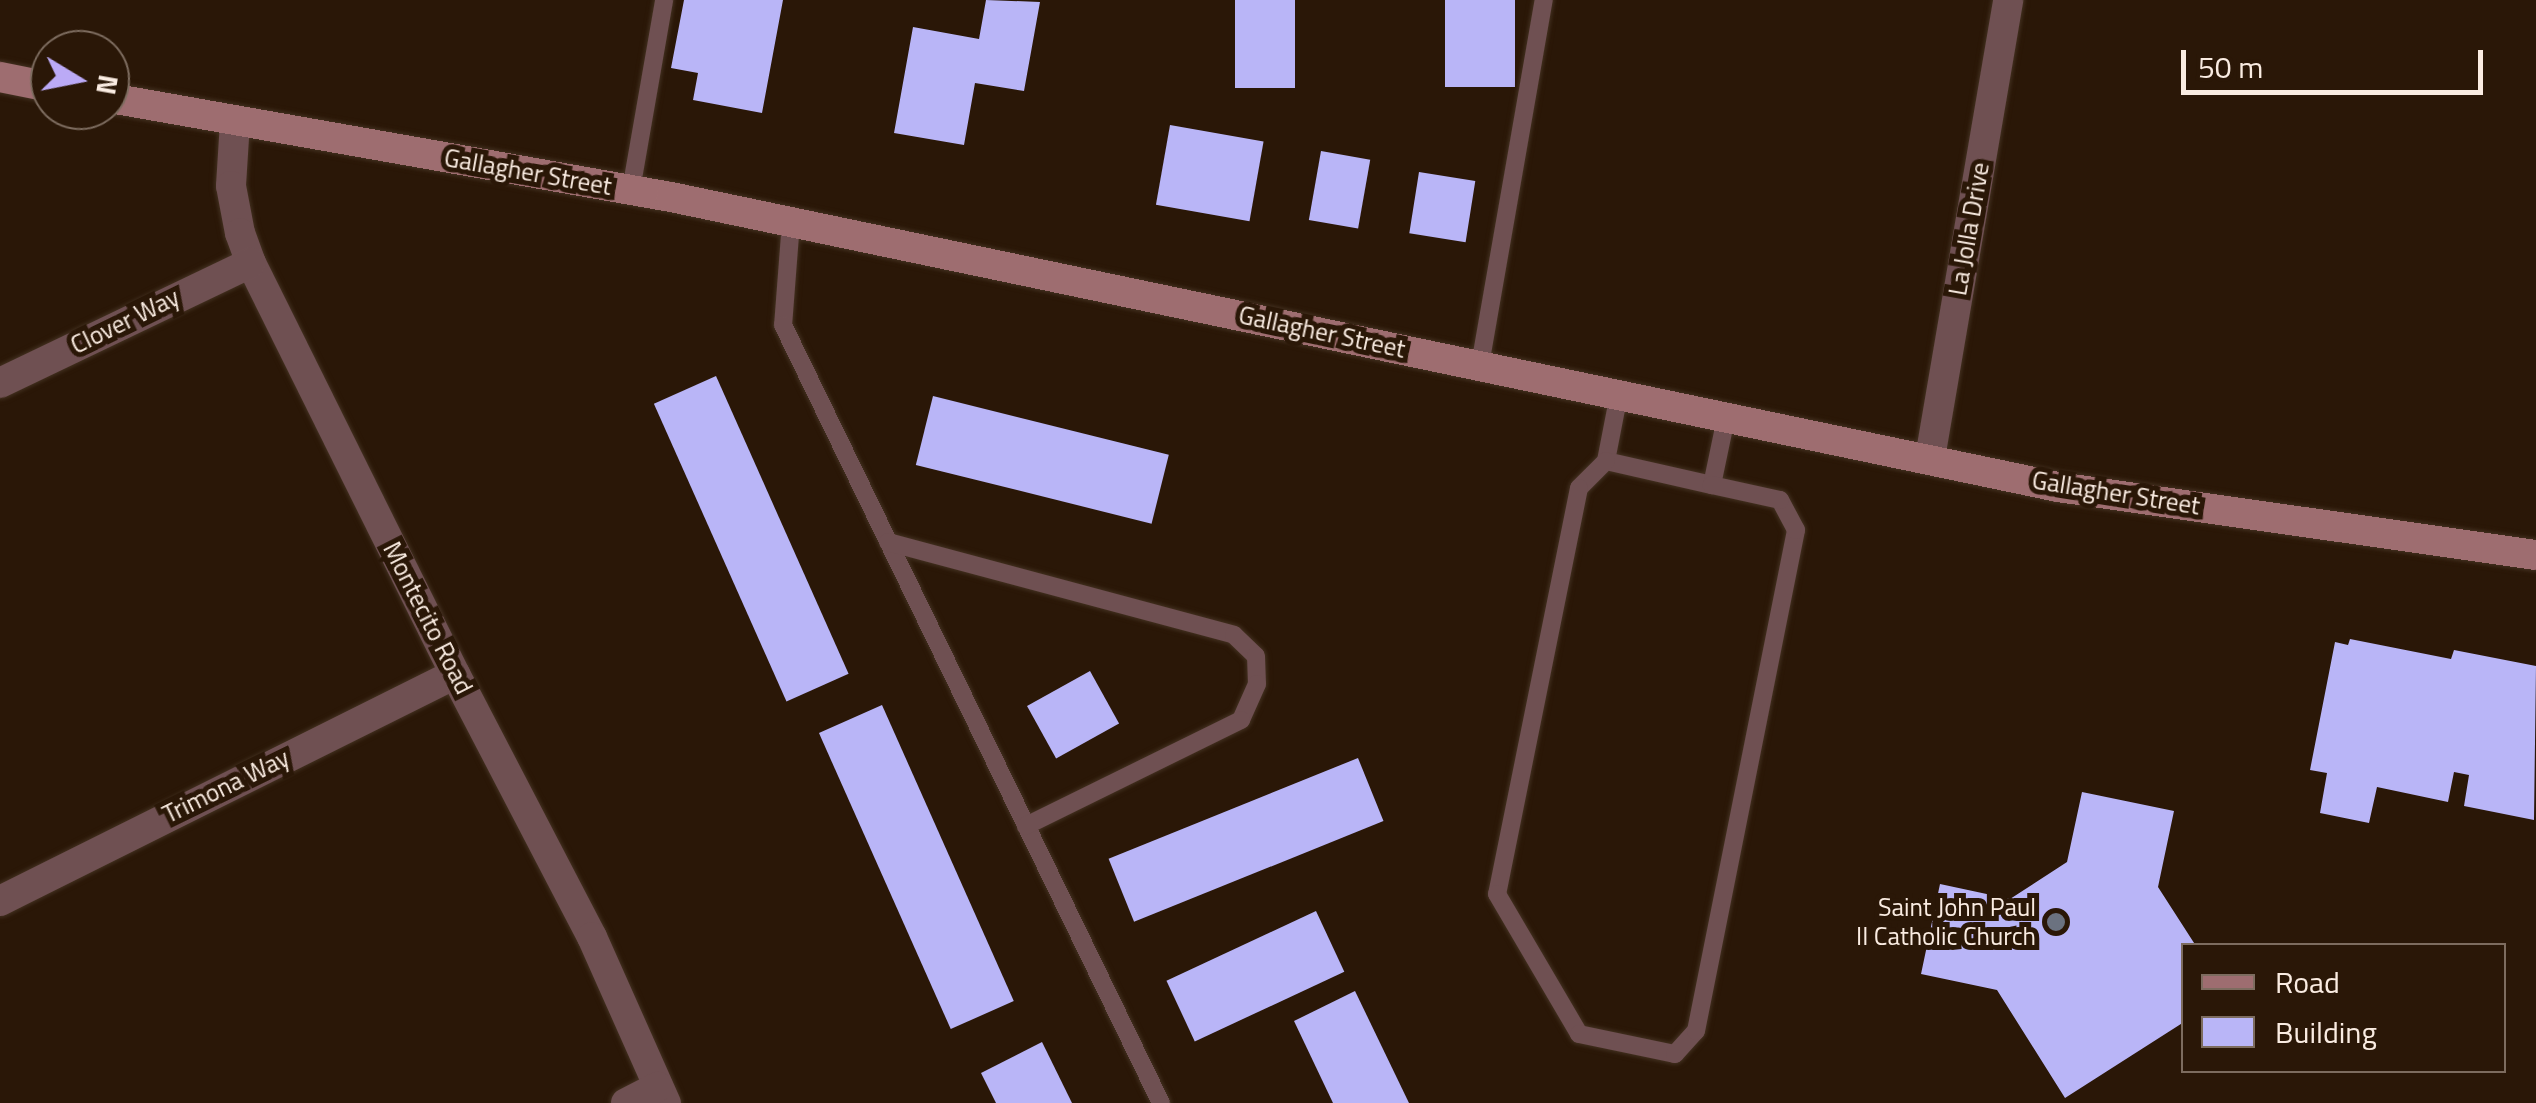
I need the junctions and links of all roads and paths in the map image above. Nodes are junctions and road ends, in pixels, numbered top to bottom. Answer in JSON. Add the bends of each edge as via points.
{"nodes":[{"id":1,"x":664,"y":0,"type":"edge"},
{"id":2,"x":1544,"y":0,"type":"edge"},
{"id":3,"x":2008,"y":0,"type":"edge"},
{"id":4,"x":0,"y":77,"type":"edge"},
{"id":5,"x":30,"y":83,"type":"edge"},
{"id":6,"x":130,"y":102,"type":"edge"},
{"id":7,"x":234,"y":122,"type":"junction"},
{"id":8,"x":631,"y":190,"type":"junction"},
{"id":9,"x":790,"y":222,"type":"junction"},
{"id":10,"x":252,"y":263,"type":"junction"},
{"id":11,"x":1480,"y":365,"type":"junction"},
{"id":12,"x":0,"y":383,"type":"edge"},
{"id":13,"x":1619,"y":394,"type":"junction"},
{"id":14,"x":1726,"y":418,"type":"junction"},
{"id":15,"x":1930,"y":458,"type":"junction"},
{"id":16,"x":1606,"y":461,"type":"junction"},
{"id":17,"x":1712,"y":485,"type":"junction"},
{"id":18,"x":888,"y":542,"type":"junction"},
{"id":19,"x":2536,"y":555,"type":"edge"},
{"id":20,"x":455,"y":674,"type":"junction"},
{"id":21,"x":1026,"y":826,"type":"junction"},
{"id":22,"x":0,"y":902,"type":"edge"},
{"id":23,"x":662,"y":1095,"type":"edge"},
{"id":24,"x":626,"y":1103,"type":"edge"},
{"id":25,"x":1161,"y":1103,"type":"edge"}],
"edges":[{"from":1,"to":8,"type":"lane"},
{"from":2,"to":11,"type":"lane"},
{"from":3,"to":15,"type":"street","name":"La Jolla Drive"},
{"from":4,"to":5,"type":"street"},
{"from":6,"to":7,"type":"street","name":"Gallagher Street"},
{"from":7,"to":8,"type":"street","name":"Gallagher Street"},
{"from":7,"to":10,"type":"street","name":"Montecito Road","via":[[231,186]]},
{"from":8,"to":9,"type":"street","name":"Gallagher Street"},
{"from":9,"to":11,"type":"street","name":"Gallagher Street"},
{"from":9,"to":18,"type":"lane","via":[[782,325]]},
{"from":10,"to":12,"type":"street","name":"Clover Way"},
{"from":10,"to":20,"type":"street","name":"Montecito Road"},
{"from":11,"to":13,"type":"street","name":"Gallagher Street"},
{"from":13,"to":14,"type":"street","name":"Gallagher Street"},
{"from":13,"to":16,"type":"lane"},
{"from":14,"to":15,"type":"street","name":"Gallagher Street"},
{"from":14,"to":17,"type":"lane"},
{"from":15,"to":19,"type":"street","name":"Gallagher Street","via":[[2058,487]]},
{"from":16,"to":17,"type":"lane"},
{"from":16,"to":17,"type":"lane","via":[[1580,488],[1498,894],[1579,1034],[1675,1054],[1696,1031],[1796,530],[1780,500]]},
{"from":18,"to":21,"type":"lane"},
{"from":18,"to":21,"type":"lane","via":[[1234,636],[1256,656],[1257,684],[1241,720]]},
{"from":20,"to":22,"type":"street","name":"Trimona Way"},
{"from":20,"to":23,"type":"street","name":"Montecito Road","via":[[592,937]]},
{"from":21,"to":25,"type":"lane"},
{"from":23,"to":24,"type":"street"}]}
